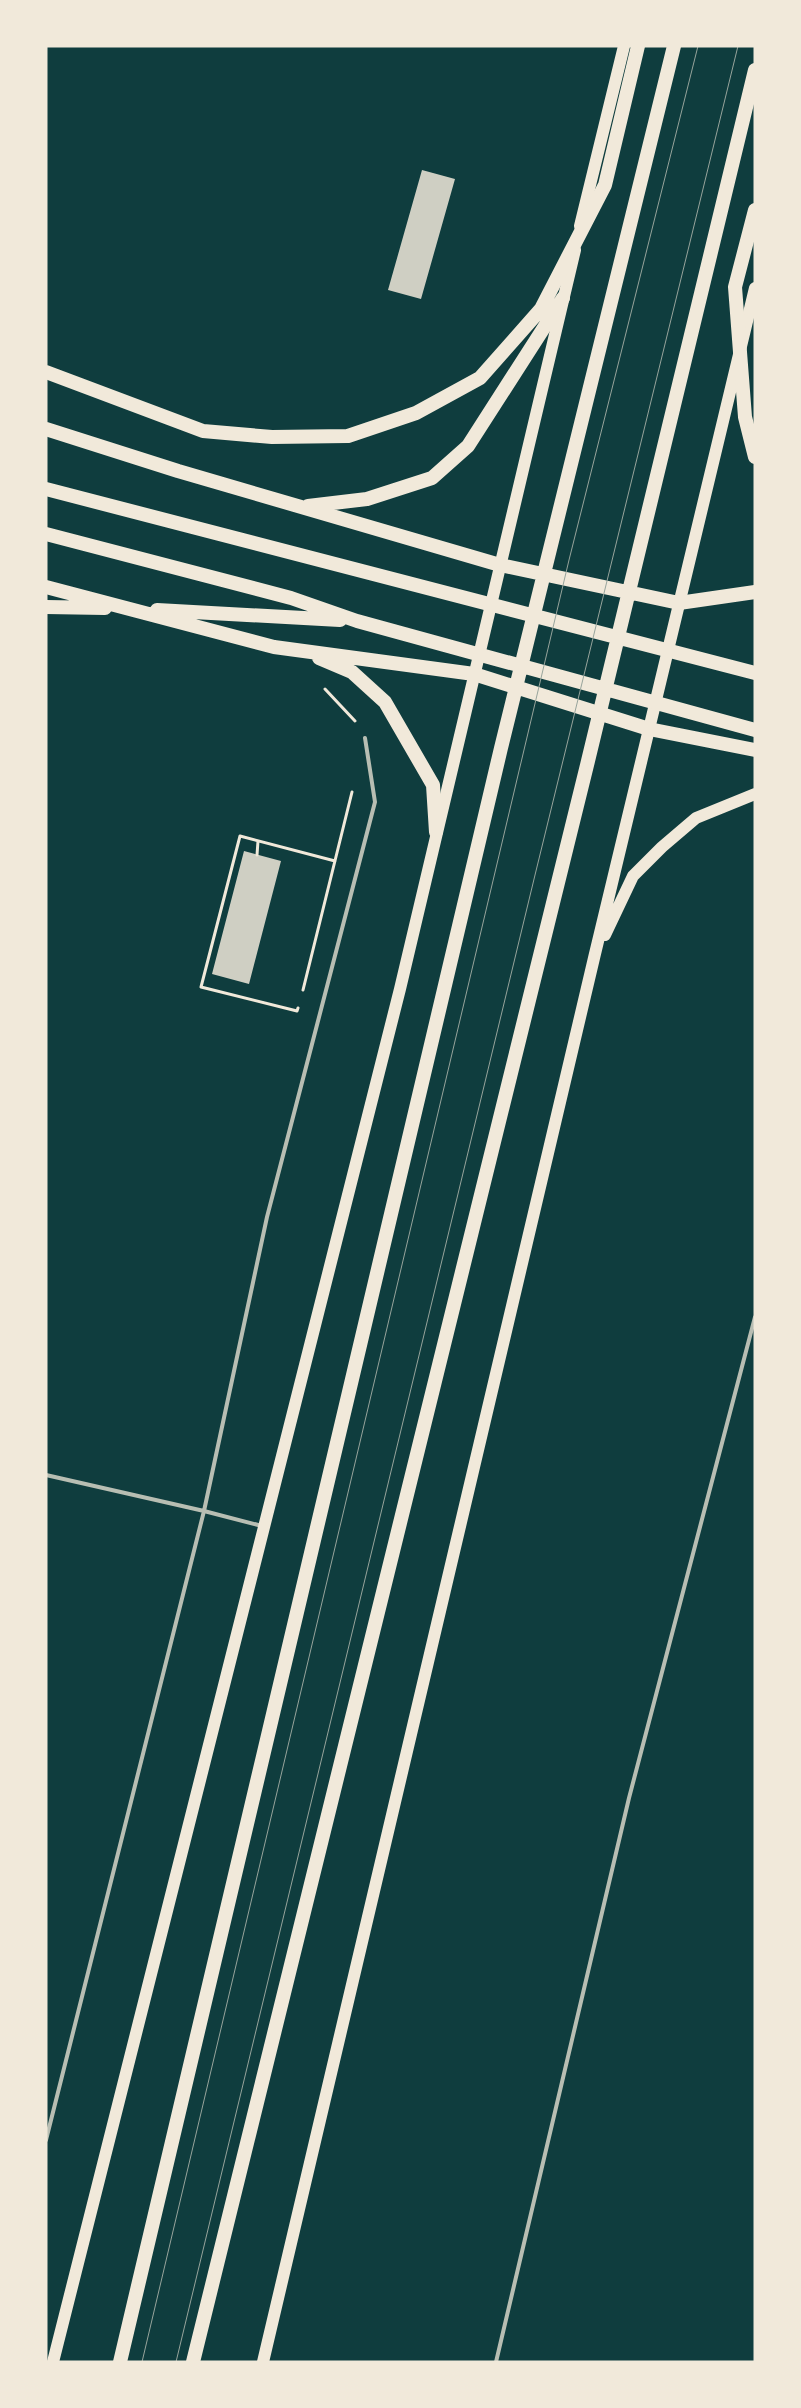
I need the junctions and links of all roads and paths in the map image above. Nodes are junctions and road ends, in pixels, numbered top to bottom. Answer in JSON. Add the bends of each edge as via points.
{"nodes":[{"id":1,"x":624,"y":46,"type":"edge"},
{"id":2,"x":638,"y":46,"type":"edge"},
{"id":3,"x":674,"y":46,"type":"edge"},
{"id":4,"x":755,"y":70,"type":"edge"},
{"id":5,"x":755,"y":210,"type":"edge"},
{"id":6,"x":755,"y":288,"type":"edge"},
{"id":7,"x":563,"y":298,"type":"junction"},
{"id":8,"x":46,"y":372,"type":"edge"},
{"id":9,"x":46,"y":429,"type":"edge"},
{"id":10,"x":755,"y":457,"type":"edge"},
{"id":11,"x":46,"y":489,"type":"edge"},
{"id":12,"x":301,"y":507,"type":"junction"},
{"id":13,"x":46,"y":534,"type":"edge"},
{"id":14,"x":500,"y":564,"type":"junction"},
{"id":15,"x":46,"y":587,"type":"edge"},
{"id":16,"x":755,"y":592,"type":"edge"},
{"id":17,"x":679,"y":603,"type":"junction"},
{"id":18,"x":46,"y":607,"type":"edge"},
{"id":19,"x":357,"y":620,"type":"junction"},
{"id":20,"x":302,"y":651,"type":"junction"},
{"id":21,"x":755,"y":673,"type":"edge"},
{"id":22,"x":474,"y":674,"type":"junction"},
{"id":23,"x":650,"y":729,"type":"junction"},
{"id":24,"x":755,"y":730,"type":"edge"},
{"id":25,"x":365,"y":738,"type":"dead end"},
{"id":26,"x":755,"y":750,"type":"edge"},
{"id":27,"x":354,"y":785,"type":"dead end"},
{"id":28,"x":755,"y":794,"type":"edge"},
{"id":29,"x":436,"y":832,"type":"junction"},
{"id":30,"x":258,"y":841,"type":"junction"},
{"id":31,"x":258,"y":855,"type":"dead end"},
{"id":32,"x":335,"y":860,"type":"junction"},
{"id":33,"x":594,"y":958,"type":"junction"},
{"id":34,"x":302,"y":992,"type":"dead end"},
{"id":35,"x":300,"y":1002,"type":"dead end"},
{"id":36,"x":755,"y":1317,"type":"edge"},
{"id":37,"x":46,"y":1475,"type":"edge"},
{"id":38,"x":204,"y":1512,"type":"junction"},
{"id":39,"x":264,"y":1527,"type":"junction"},
{"id":40,"x":46,"y":2140,"type":"edge"},
{"id":41,"x":53,"y":2362,"type":"edge"},
{"id":42,"x":120,"y":2362,"type":"edge"},
{"id":43,"x":193,"y":2362,"type":"edge"},
{"id":44,"x":263,"y":2362,"type":"edge"},
{"id":45,"x":496,"y":2362,"type":"edge"}],
"edges":[{"from":1,"to":7,"type":"main road"},
{"from":2,"to":8,"type":"highway","via":[[605,185],[541,309],[480,378],[416,413],[348,436],[272,437],[203,431]]},
{"from":3,"to":42,"type":"highway","via":[[499,758]]},
{"from":4,"to":43,"type":"highway"},
{"from":5,"to":10,"type":"highway","via":[[735,287],[745,417]]},
{"from":6,"to":17,"type":"main road"},
{"from":7,"to":12,"type":"highway","via":[[468,446],[432,478],[366,499]]},
{"from":7,"to":14,"type":"main road"},
{"from":9,"to":12,"type":"highway","via":[[178,472]]},
{"from":11,"to":21,"type":"highway"},
{"from":12,"to":14,"type":"highway"},
{"from":13,"to":19,"type":"highway","via":[[291,598]]},
{"from":14,"to":17,"type":"highway"},
{"from":14,"to":22,"type":"main road"},
{"from":15,"to":20,"type":"highway","via":[[274,647]]},
{"from":16,"to":17,"type":"highway"},
{"from":17,"to":23,"type":"main road"},
{"from":18,"to":19,"type":"highway"},
{"from":19,"to":24,"type":"highway"},
{"from":20,"to":22,"type":"highway"},
{"from":20,"to":29,"type":"highway","via":[[352,672],[386,702],[433,785]]},
{"from":22,"to":23,"type":"highway"},
{"from":22,"to":29,"type":"main road"},
{"from":23,"to":26,"type":"highway"},
{"from":23,"to":33,"type":"main road"},
{"from":25,"to":38,"type":"lane","via":[[375,802],[267,1217]]},
{"from":27,"to":32,"type":"path"},
{"from":28,"to":33,"type":"main road","via":[[696,818],[633,876]]},
{"from":29,"to":39,"type":"main road","via":[[400,989]]},
{"from":30,"to":31,"type":"path"},
{"from":30,"to":32,"type":"path"},
{"from":30,"to":35,"type":"path","via":[[240,836],[202,987],[298,1011]]},
{"from":32,"to":34,"type":"path"},
{"from":33,"to":44,"type":"main road"},
{"from":36,"to":45,"type":"lane","via":[[629,1798]]},
{"from":37,"to":38,"type":"lane"},
{"from":38,"to":39,"type":"lane"},
{"from":38,"to":40,"type":"lane"},
{"from":39,"to":41,"type":"main road"}]}
